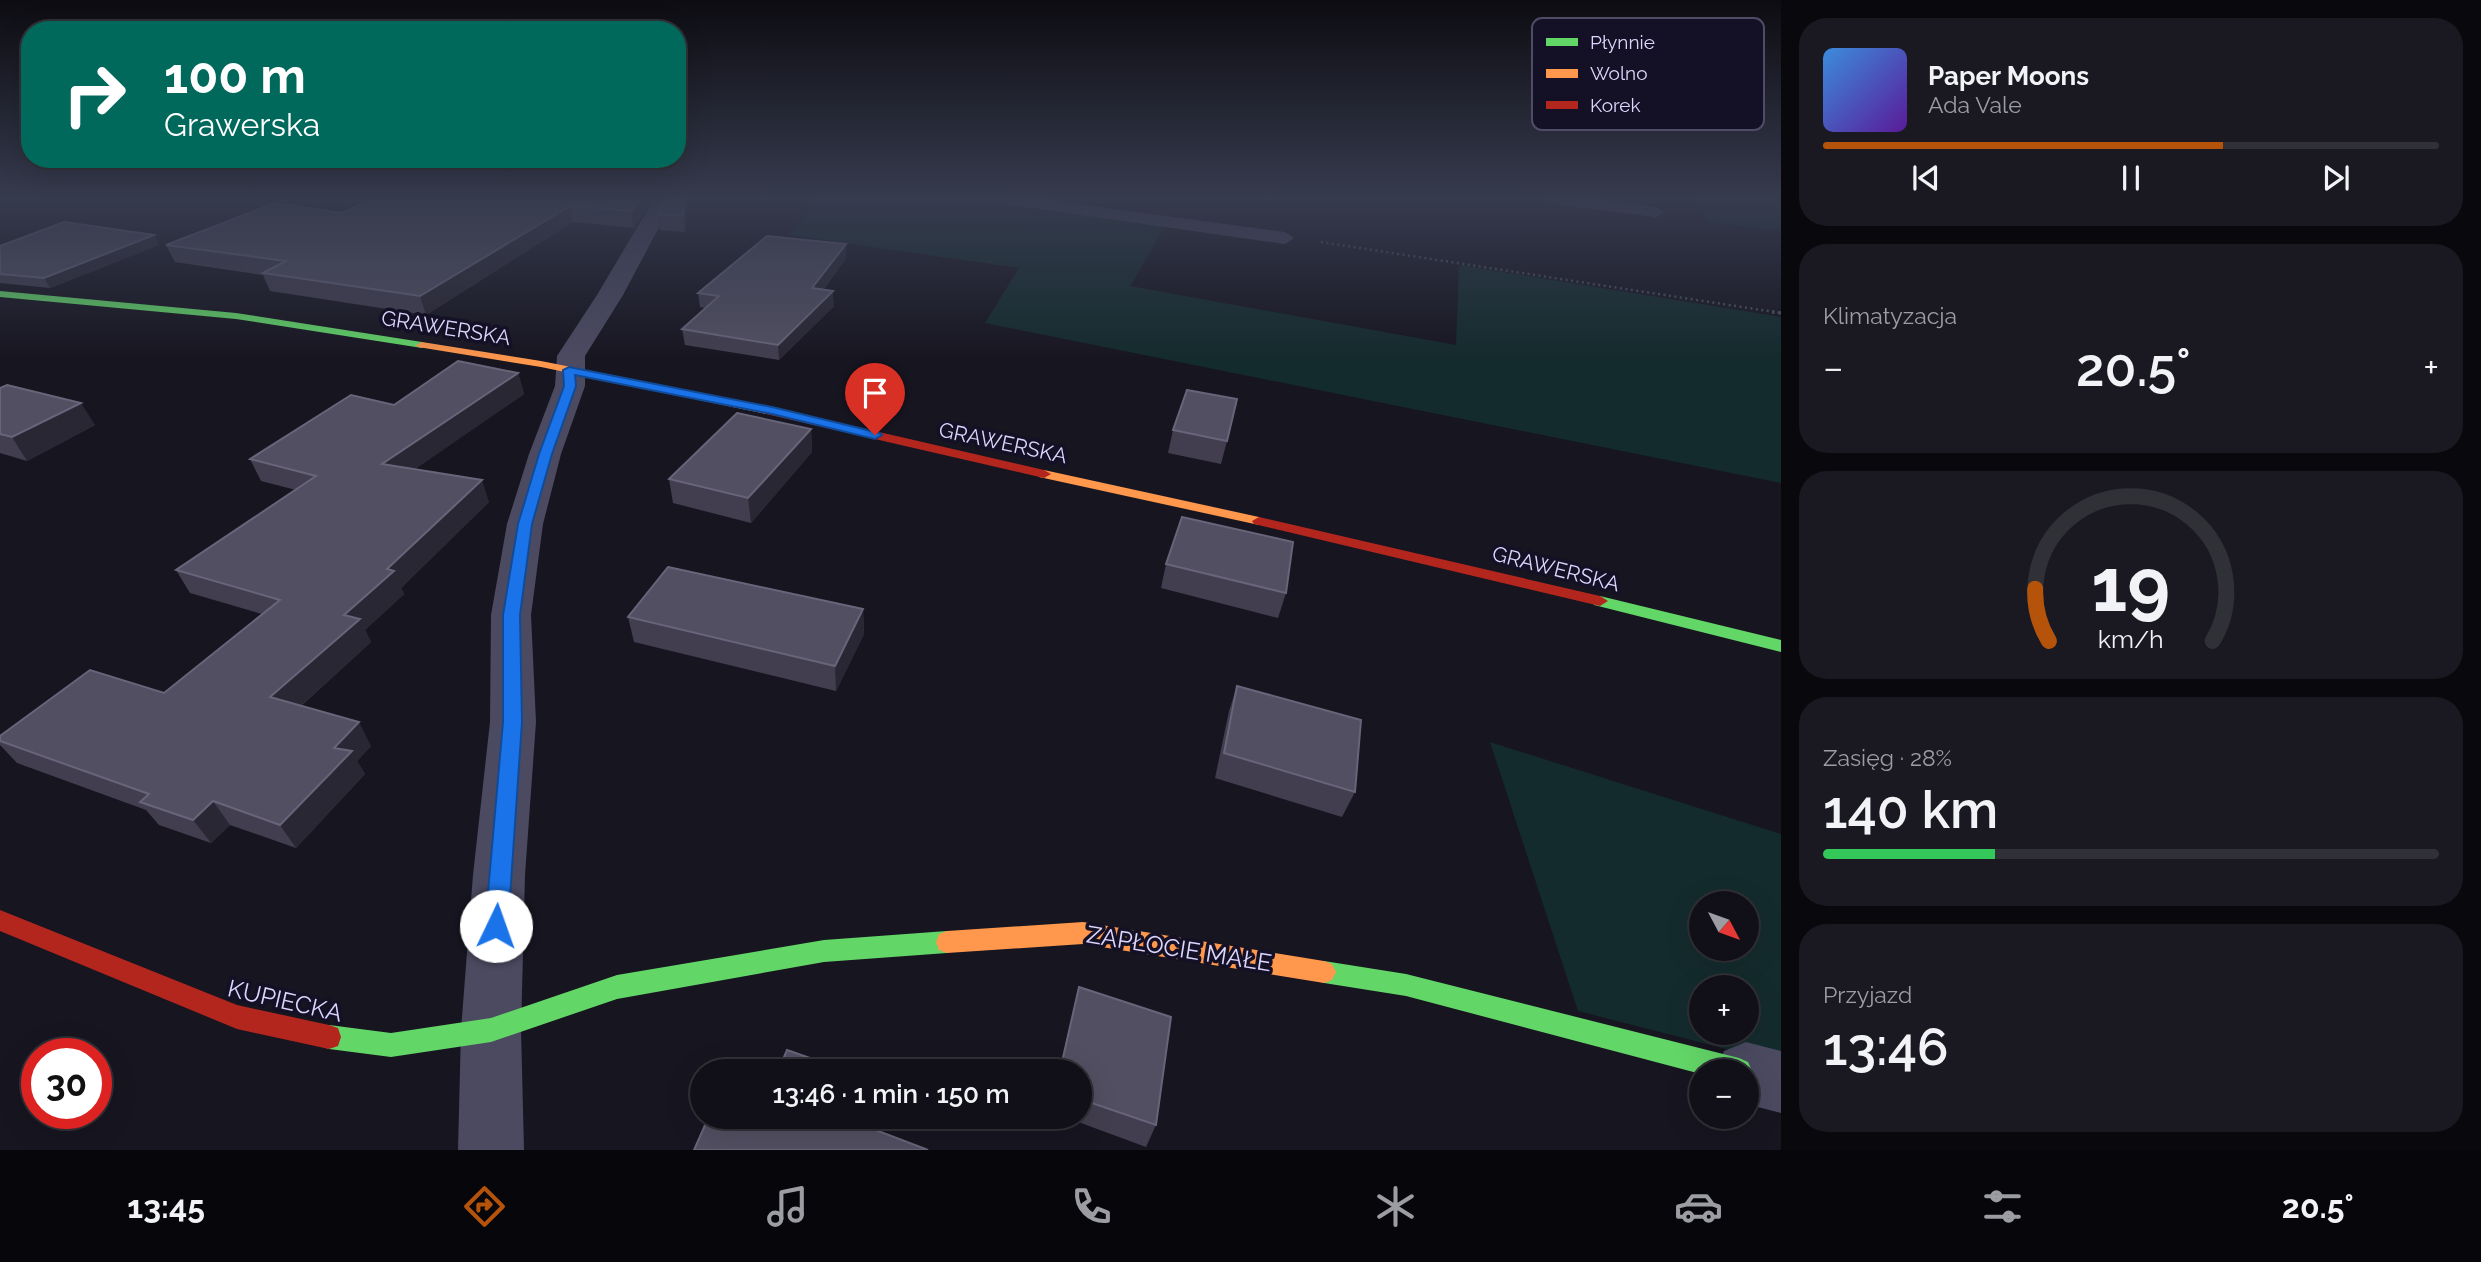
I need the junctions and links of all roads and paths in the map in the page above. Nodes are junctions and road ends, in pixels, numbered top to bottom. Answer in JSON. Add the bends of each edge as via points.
{"nodes":[{"id":1,"x":634,"y":253,"type":"edge"},
{"id":2,"x":1398,"y":253,"type":"edge"},
{"id":3,"x":0,"y":294,"type":"edge"},
{"id":4,"x":1781,"y":313,"type":"edge"},
{"id":5,"x":569,"y":370,"type":"junction"},
{"id":6,"x":1781,"y":646,"type":"edge"},
{"id":7,"x":0,"y":920,"type":"edge"},
{"id":8,"x":491,"y":1030,"type":"junction"},
{"id":9,"x":1693,"y":1059,"type":"edge"},
{"id":10,"x":1759,"y":1076,"type":"edge"},
{"id":11,"x":1781,"y":1082,"type":"edge"},
{"id":12,"x":491,"y":1150,"type":"edge"}],
"edges":[{"from":1,"to":5,"type":"street","via":[[577,345]]},
{"from":2,"to":4,"type":"path"},
{"from":3,"to":5,"type":"street","name":"GRAWERSKA","via":[[275,321]]},
{"from":5,"to":6,"type":"street","name":"GRAWERSKA","via":[[1408,554]]},
{"from":5,"to":8,"type":"street","via":[[570,386],[525,524],[512,615],[513,722]]},
{"from":7,"to":8,"type":"street","name":"KUPIECKA","via":[[237,1017],[391,1045]]},
{"from":8,"to":9,"type":"street","name":"ZAPŁOCIE MAŁE","via":[[617,987],[824,951],[1083,933],[1406,985]]},
{"from":8,"to":12,"type":"street"},
{"from":10,"to":11,"type":"street"}]}
